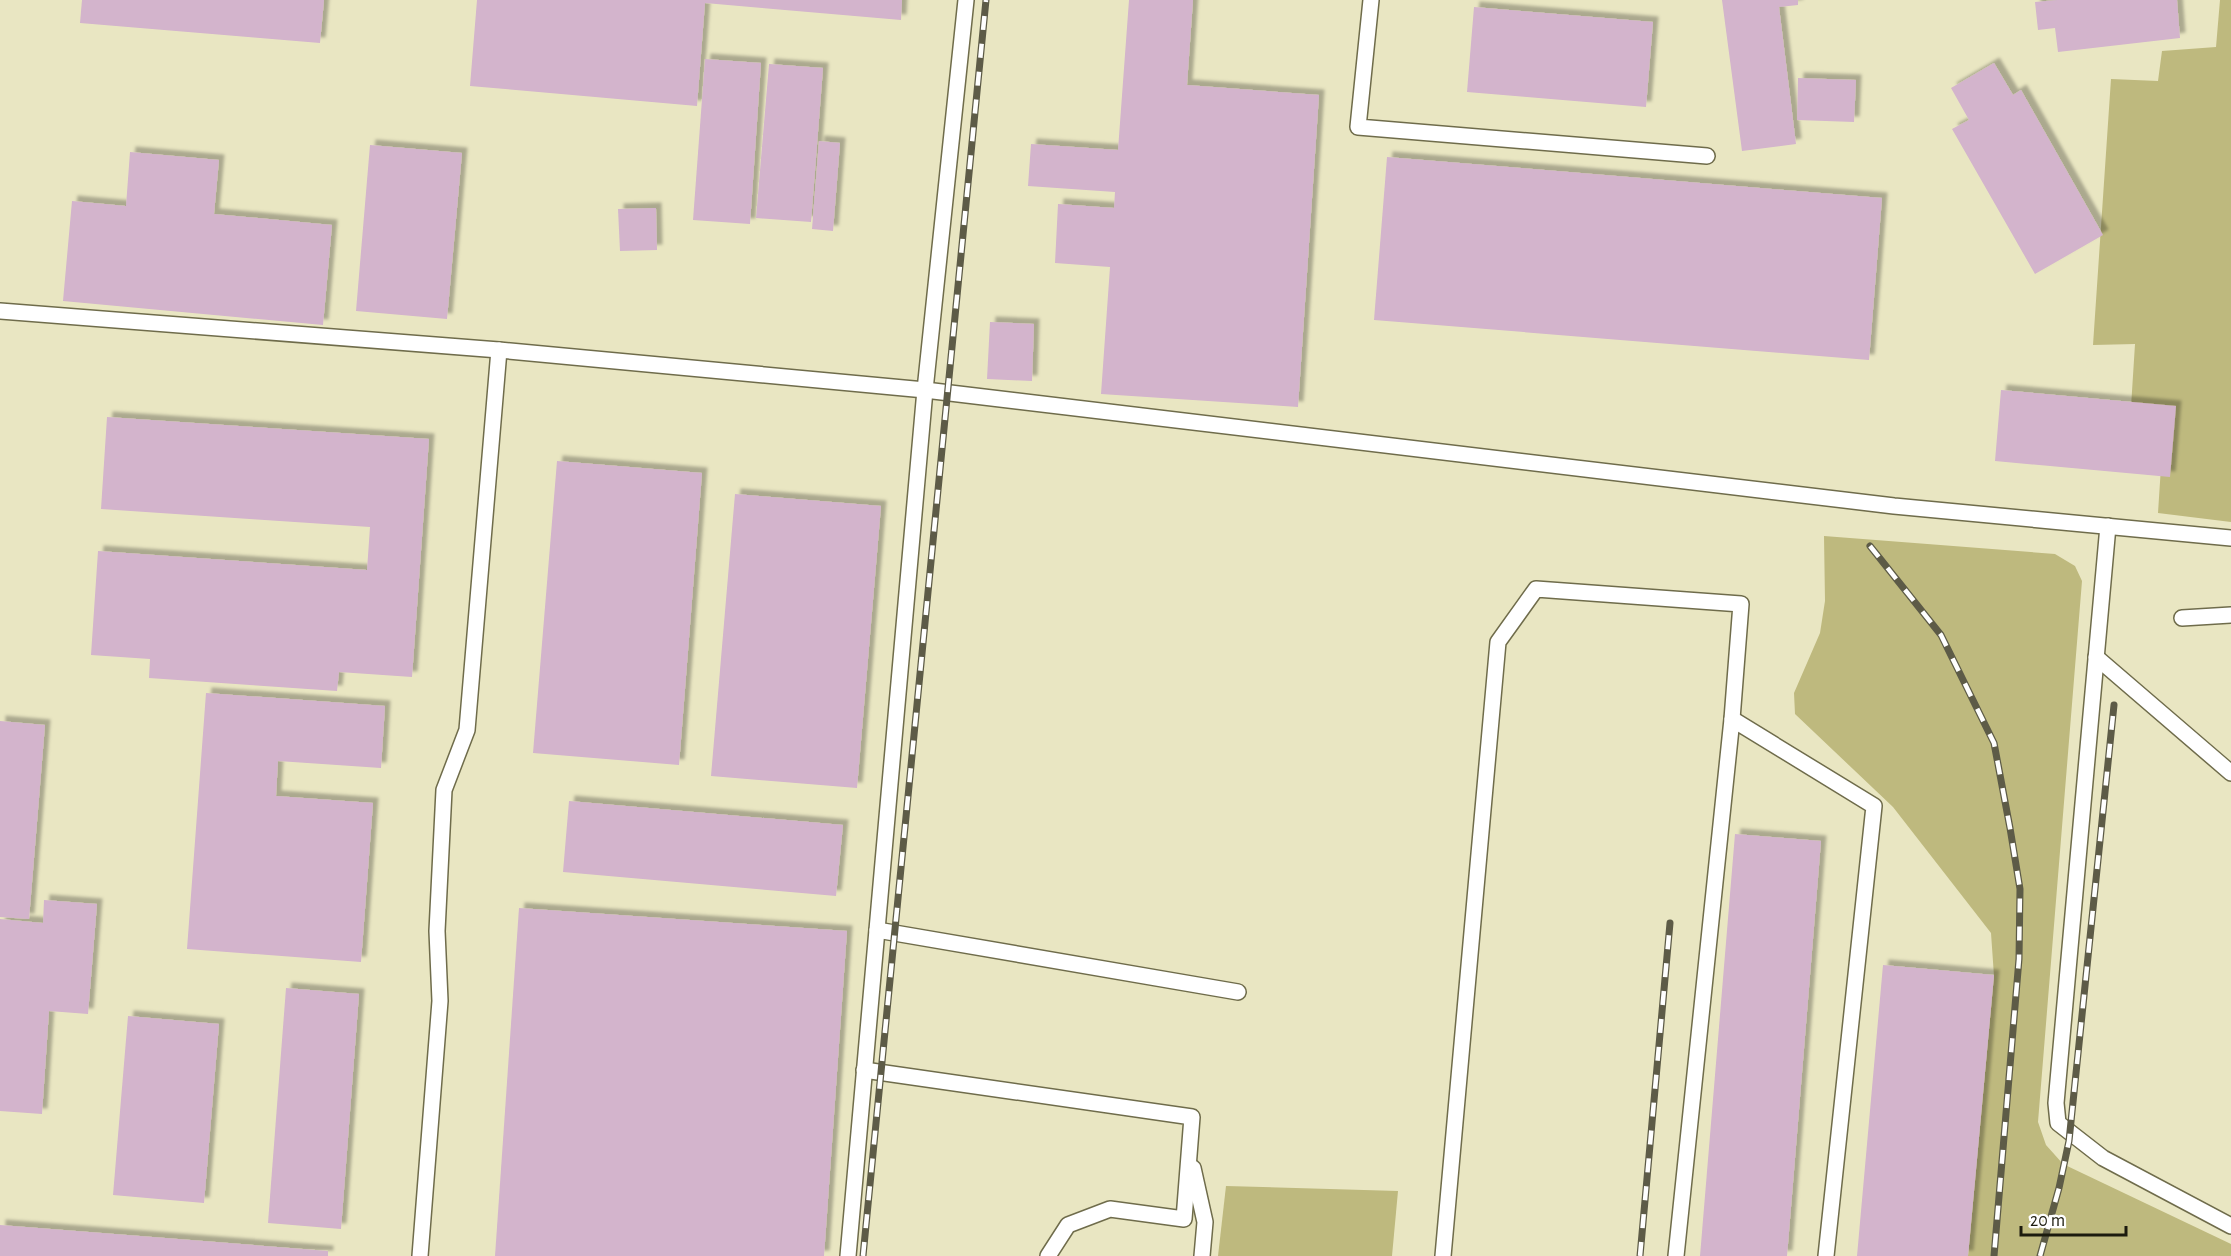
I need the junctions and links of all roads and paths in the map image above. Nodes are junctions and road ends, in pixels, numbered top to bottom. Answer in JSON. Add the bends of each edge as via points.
{"nodes":[{"id":1,"x":966,"y":0,"type":"edge"},
{"id":2,"x":1371,"y":0,"type":"edge"},
{"id":3,"x":1707,"y":156,"type":"dead end"},
{"id":4,"x":0,"y":311,"type":"edge"},
{"id":5,"x":499,"y":350,"type":"junction"},
{"id":6,"x":925,"y":390,"type":"junction"},
{"id":7,"x":2109,"y":526,"type":"junction"},
{"id":8,"x":2231,"y":538,"type":"edge"},
{"id":9,"x":2231,"y":615,"type":"edge"},
{"id":10,"x":2182,"y":618,"type":"dead end"},
{"id":11,"x":2096,"y":657,"type":"junction"},
{"id":12,"x":1732,"y":719,"type":"junction"},
{"id":13,"x":2231,"y":773,"type":"edge"},
{"id":14,"x":877,"y":930,"type":"junction"},
{"id":15,"x":1238,"y":992,"type":"dead end"},
{"id":16,"x":864,"y":1070,"type":"junction"},
{"id":17,"x":1189,"y":1151,"type":"junction"},
{"id":18,"x":2231,"y":1226,"type":"edge"},
{"id":19,"x":420,"y":1256,"type":"edge"},
{"id":20,"x":848,"y":1256,"type":"edge"},
{"id":21,"x":1048,"y":1256,"type":"edge"},
{"id":22,"x":1202,"y":1256,"type":"edge"},
{"id":23,"x":1443,"y":1256,"type":"edge"},
{"id":24,"x":1676,"y":1256,"type":"edge"},
{"id":25,"x":1826,"y":1256,"type":"edge"}],
"edges":[{"from":1,"to":6,"type":"lane"},
{"from":2,"to":3,"type":"lane","via":[[1358,127]]},
{"from":4,"to":5,"type":"lane"},
{"from":5,"to":6,"type":"lane"},
{"from":5,"to":19,"type":"lane","via":[[467,730],[444,790],[437,931],[440,1001]]},
{"from":6,"to":7,"type":"lane","via":[[1894,506]]},
{"from":6,"to":14,"type":"lane"},
{"from":7,"to":8,"type":"lane"},
{"from":7,"to":11,"type":"lane"},
{"from":9,"to":10,"type":"lane"},
{"from":11,"to":13,"type":"lane"},
{"from":11,"to":18,"type":"lane","via":[[2056,1103],[2058,1123],[2103,1158]]},
{"from":12,"to":23,"type":"lane","via":[[1741,604],[1536,590],[1498,642]]},
{"from":12,"to":24,"type":"lane"},
{"from":12,"to":25,"type":"lane","via":[[1874,806]]},
{"from":14,"to":15,"type":"lane"},
{"from":14,"to":16,"type":"lane"},
{"from":16,"to":17,"type":"lane","via":[[1192,1117]]},
{"from":16,"to":20,"type":"lane"},
{"from":17,"to":21,"type":"lane","via":[[1184,1219],[1110,1209],[1068,1225]]},
{"from":17,"to":22,"type":"lane","via":[[1205,1222]]}]}
